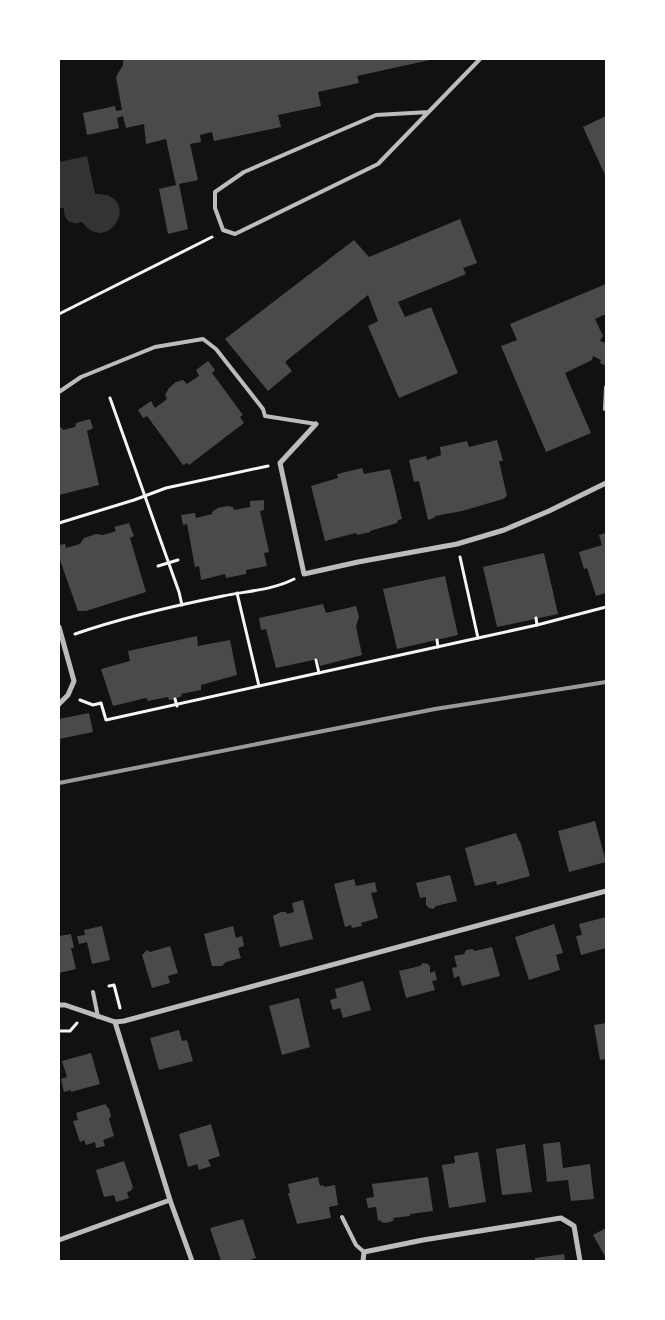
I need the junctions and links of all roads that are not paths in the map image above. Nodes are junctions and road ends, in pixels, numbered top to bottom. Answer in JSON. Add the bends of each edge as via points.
{"nodes":[{"id":1,"x":480,"y":59,"type":"edge"},
{"id":2,"x":429,"y":112,"type":"junction"},
{"id":3,"x":606,"y":387,"type":"edge"},
{"id":4,"x":59,"y":392,"type":"edge"},
{"id":5,"x":605,"y":409,"type":"edge"},
{"id":6,"x":316,"y":424,"type":"joint"},
{"id":7,"x":606,"y":483,"type":"edge"},
{"id":8,"x":59,"y":627,"type":"edge"},
{"id":9,"x":59,"y":704,"type":"edge"},
{"id":10,"x":606,"y":891,"type":"edge"},
{"id":11,"x":93,"y":992,"type":"dead end"},
{"id":12,"x":59,"y":1005,"type":"edge"},
{"id":13,"x":98,"y":1017,"type":"junction"},
{"id":14,"x":115,"y":1022,"type":"junction"},
{"id":15,"x":170,"y":1200,"type":"junction"},
{"id":16,"x":342,"y":1217,"type":"dead end"},
{"id":17,"x":59,"y":1240,"type":"edge"},
{"id":18,"x":364,"y":1252,"type":"junction"},
{"id":19,"x":192,"y":1261,"type":"edge"},
{"id":20,"x":363,"y":1261,"type":"edge"},
{"id":21,"x":580,"y":1261,"type":"edge"}],
"edges":[{"from":1,"to":2,"type":"lane"},
{"from":2,"to":2,"type":"lane","via":[[376,115],[244,172],[215,192],[215,208],[223,230],[235,234],[378,164]]},
{"from":3,"to":5,"type":"lane"},
{"from":4,"to":6,"type":"lane","via":[[81,377],[155,347],[203,338],[216,349],[266,416]]},
{"from":6,"to":7,"type":"street","via":[[280,463],[304,574],[457,544],[504,530]]},
{"from":8,"to":9,"type":"street","via":[[74,681],[68,695]]},
{"from":10,"to":14,"type":"street"},
{"from":11,"to":13,"type":"lane"},
{"from":12,"to":13,"type":"street"},
{"from":13,"to":14,"type":"street"},
{"from":14,"to":15,"type":"street"},
{"from":15,"to":17,"type":"street"},
{"from":15,"to":19,"type":"street"},
{"from":16,"to":18,"type":"lane","via":[[356,1245]]},
{"from":18,"to":20,"type":"street"},
{"from":18,"to":21,"type":"street","via":[[561,1218],[574,1226]]}]}
